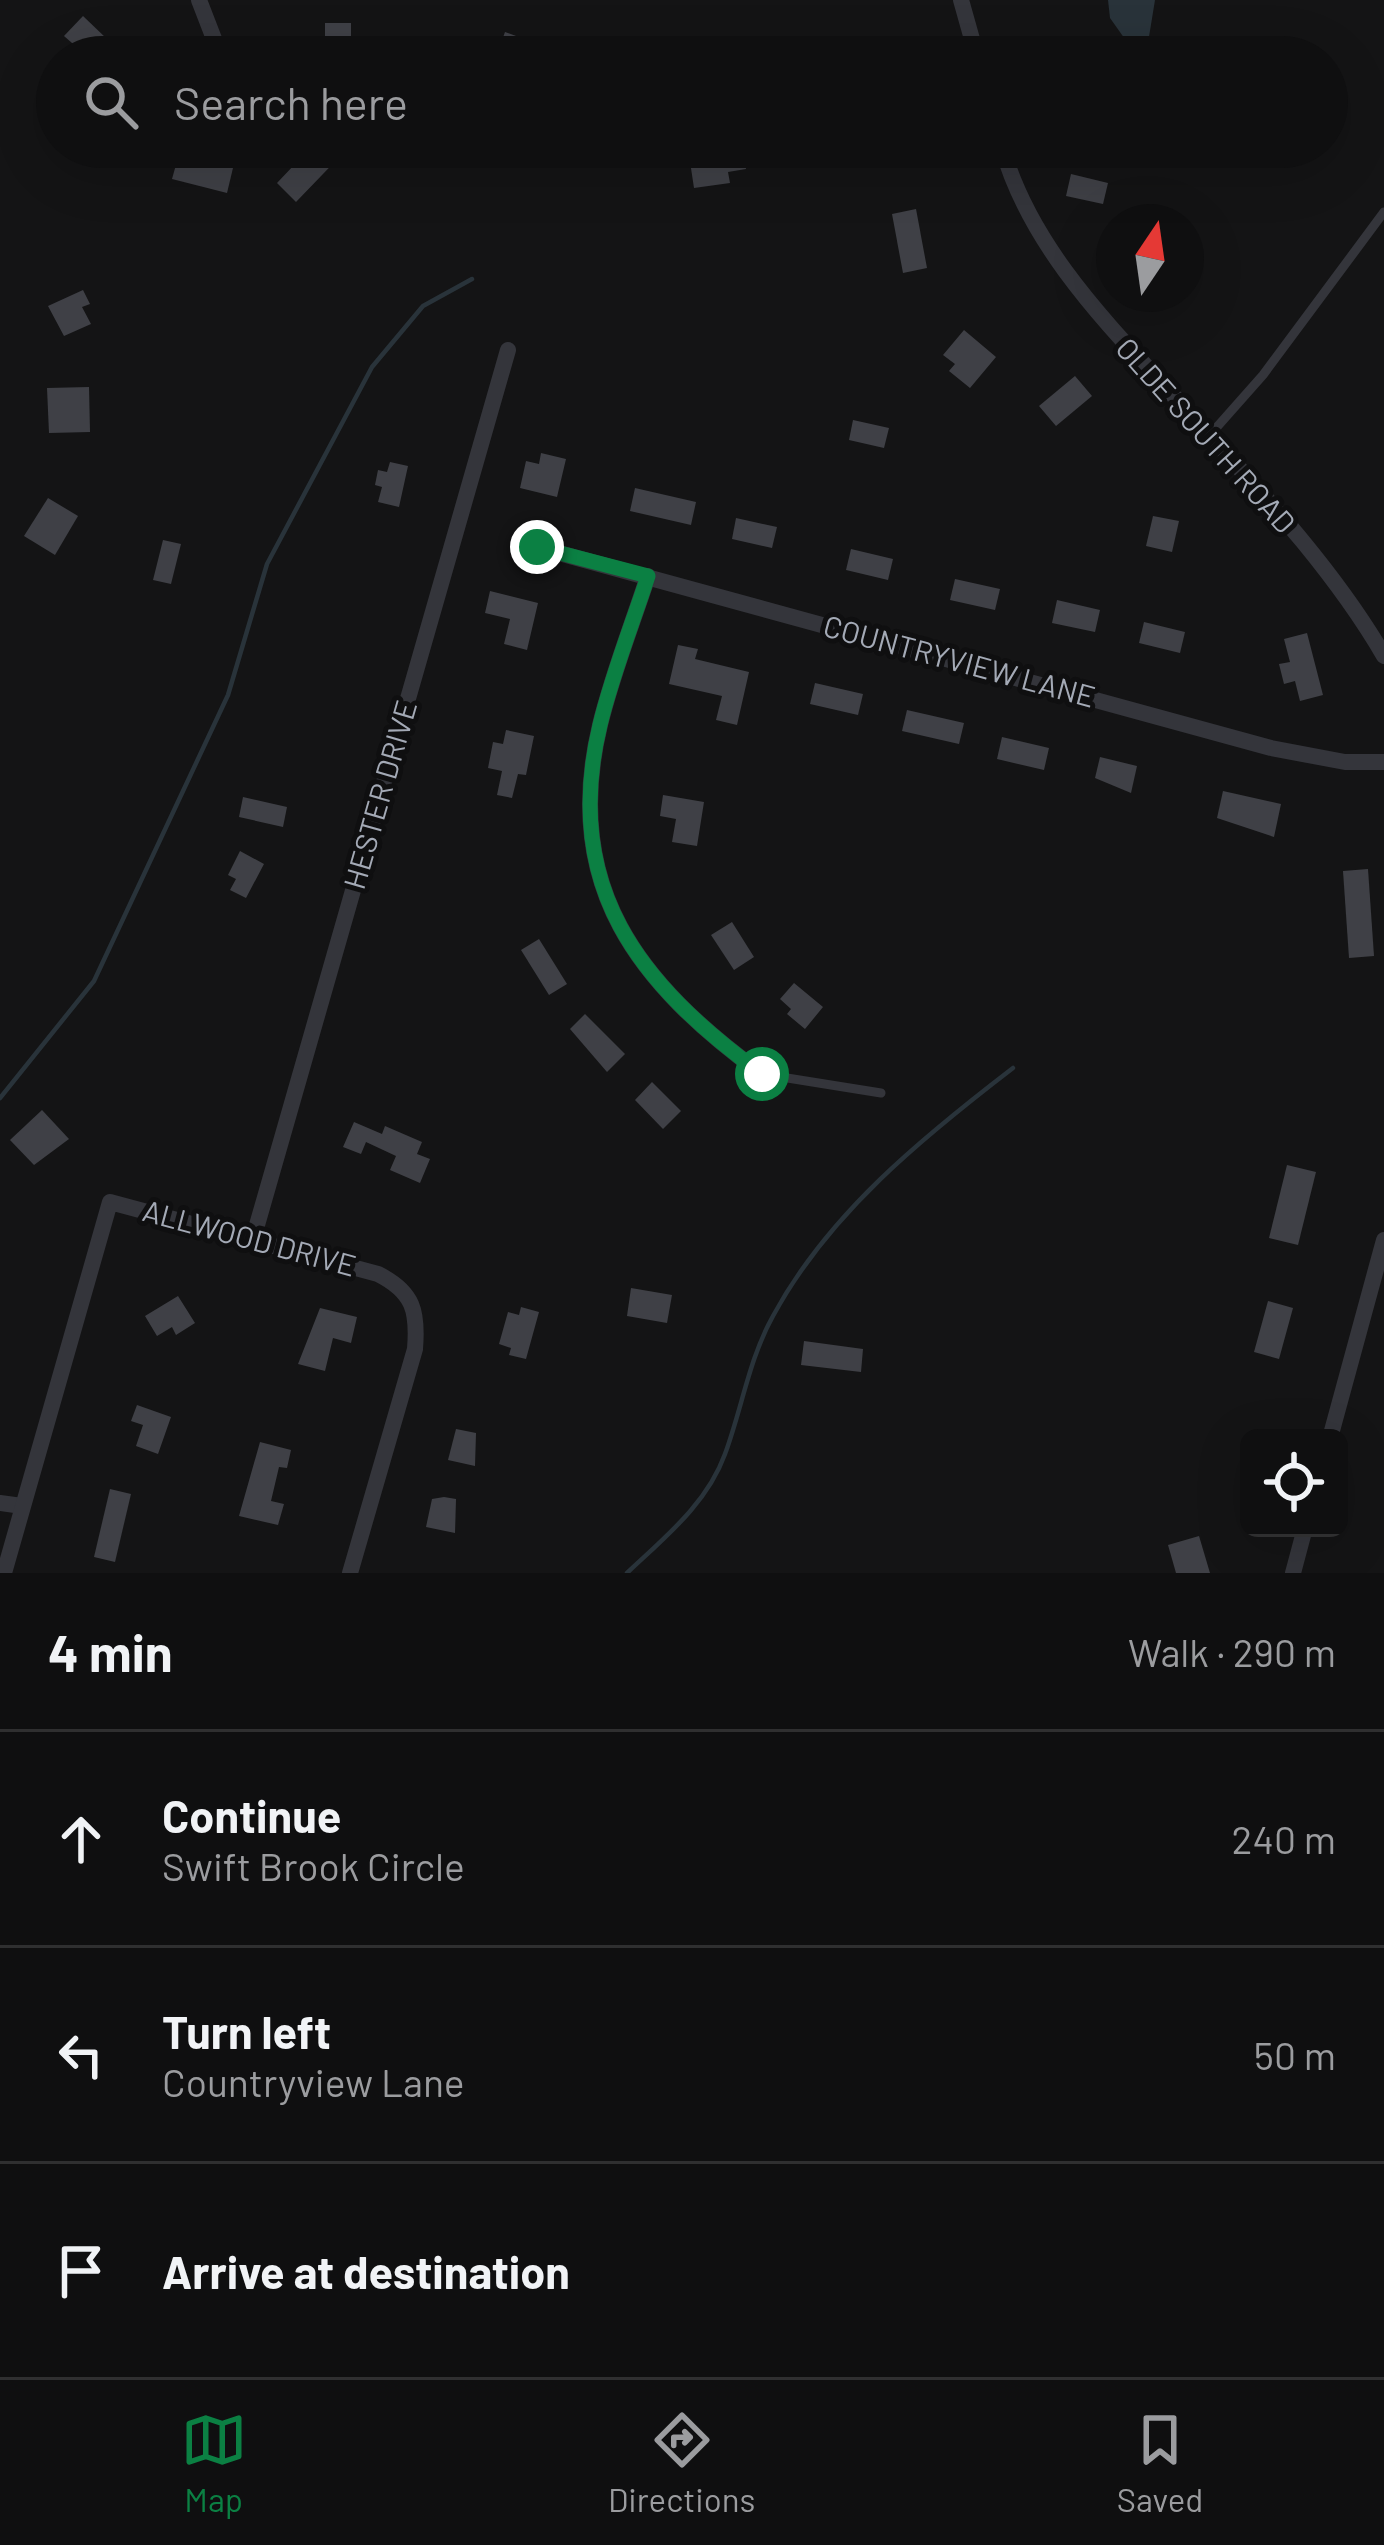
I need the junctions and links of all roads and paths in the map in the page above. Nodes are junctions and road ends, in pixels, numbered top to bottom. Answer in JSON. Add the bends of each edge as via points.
{"nodes":[{"id":1,"x":199,"y":0,"type":"edge"},
{"id":2,"x":962,"y":0,"type":"edge"},
{"id":3,"x":213,"y":36,"type":"edge"},
{"id":4,"x":971,"y":36,"type":"edge"},
{"id":5,"x":1012,"y":168,"type":"edge"},
{"id":6,"x":1384,"y":212,"type":"edge"},
{"id":7,"x":508,"y":350,"type":"dead end"},
{"id":8,"x":1209,"y":436,"type":"junction"},
{"id":9,"x":537,"y":547,"type":"dead end"},
{"id":10,"x":648,"y":576,"type":"junction"},
{"id":11,"x":1384,"y":656,"type":"edge"},
{"id":12,"x":1384,"y":762,"type":"edge"},
{"id":13,"x":762,"y":1074,"type":"joint"},
{"id":14,"x":880,"y":1093,"type":"dead end"},
{"id":15,"x":253,"y":1239,"type":"junction"},
{"id":16,"x":1384,"y":1240,"type":"edge"},
{"id":17,"x":1332,"y":1429,"type":"edge"},
{"id":18,"x":0,"y":1503,"type":"edge"},
{"id":19,"x":22,"y":1506,"type":"junction"},
{"id":20,"x":1303,"y":1537,"type":"edge"},
{"id":21,"x":4,"y":1573,"type":"edge"},
{"id":22,"x":350,"y":1573,"type":"edge"},
{"id":23,"x":1293,"y":1573,"type":"edge"}],
"edges":[{"from":1,"to":3,"type":"street"},
{"from":2,"to":4,"type":"street"},
{"from":5,"to":8,"type":"street","name":"OLDE SOUTH ROAD","via":[[1095,314]]},
{"from":6,"to":8,"type":"lane"},
{"from":7,"to":15,"type":"street","name":"HESTER DRIVE"},
{"from":8,"to":11,"type":"street","name":"OLDE SOUTH ROAD","via":[[1332,577]]},
{"from":9,"to":10,"type":"street","name":"COUNTRYVIEW LANE"},
{"from":10,"to":12,"type":"street","name":"COUNTRYVIEW LANE","via":[[1271,748]]},
{"from":10,"to":13,"type":"street","via":[[600,725],[592,778],[605,896],[629,949],[676,1005]]},
{"from":13,"to":14,"type":"lane"},
{"from":15,"to":19,"type":"street","name":"ALLWOOD DRIVE","via":[[110,1202]]},
{"from":15,"to":22,"type":"street","name":"ALLWOOD DRIVE","via":[[379,1274],[403,1286],[418,1315]]},
{"from":16,"to":17,"type":"street"},
{"from":18,"to":19,"type":"street"},
{"from":19,"to":21,"type":"street"},
{"from":20,"to":23,"type":"street"}]}
